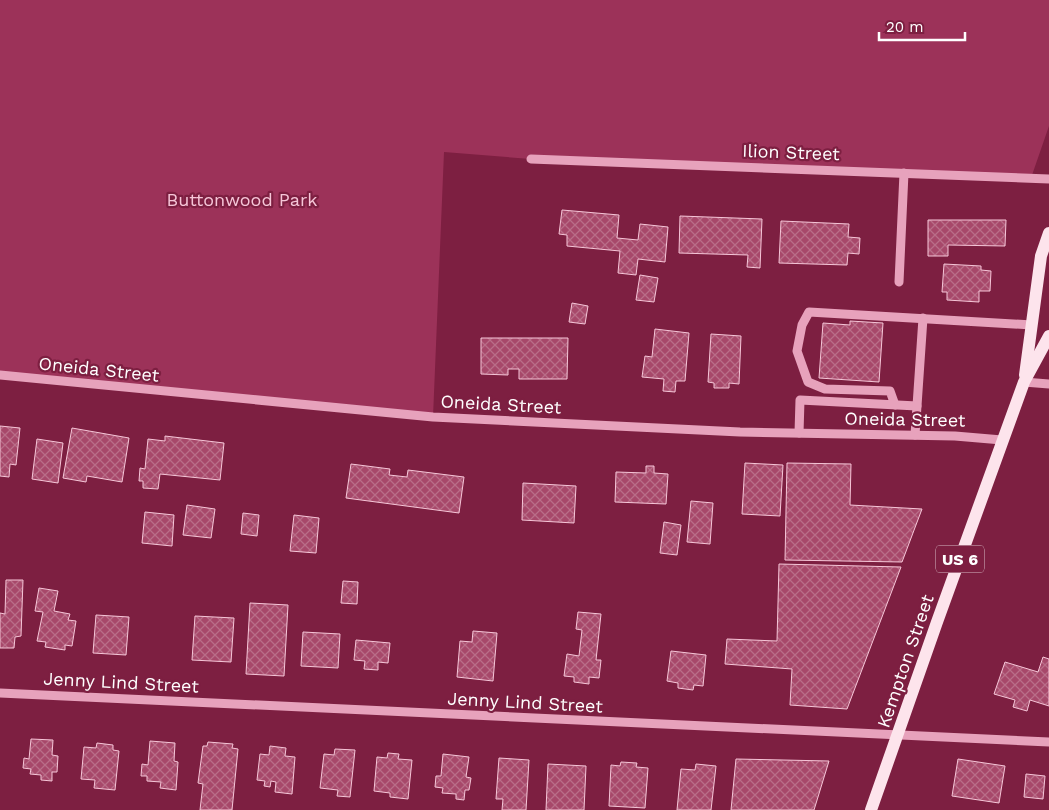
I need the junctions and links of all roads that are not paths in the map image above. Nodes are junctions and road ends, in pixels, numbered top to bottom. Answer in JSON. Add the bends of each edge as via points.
{"nodes":[{"id":1,"x":531,"y":159,"type":"dead end"},
{"id":2,"x":904,"y":173,"type":"junction"},
{"id":3,"x":1049,"y":179,"type":"edge"},
{"id":4,"x":1049,"y":233,"type":"edge"},
{"id":5,"x":899,"y":282,"type":"dead end"},
{"id":6,"x":923,"y":318,"type":"junction"},
{"id":7,"x":1032,"y":325,"type":"junction"},
{"id":8,"x":1049,"y":336,"type":"edge"},
{"id":9,"x":0,"y":375,"type":"edge"},
{"id":10,"x":1024,"y":382,"type":"junction"},
{"id":11,"x":1049,"y":384,"type":"edge"},
{"id":12,"x":895,"y":405,"type":"junction"},
{"id":13,"x":917,"y":406,"type":"junction"},
{"id":14,"x":799,"y":433,"type":"junction"},
{"id":15,"x":915,"y":435,"type":"junction"},
{"id":16,"x":1002,"y":440,"type":"junction"},
{"id":17,"x":0,"y":693,"type":"edge"},
{"id":18,"x":898,"y":736,"type":"junction"},
{"id":19,"x":1049,"y":742,"type":"edge"},
{"id":20,"x":871,"y":810,"type":"edge"}],
"edges":[{"from":1,"to":2,"type":"street","name":"Ilion Street"},
{"from":2,"to":3,"type":"street","name":"Ilion Street"},
{"from":2,"to":5,"type":"street"},
{"from":4,"to":7,"type":"main road","name":"Kempton Street","number":"US 6","via":[[1042,256]]},
{"from":6,"to":7,"type":"street"},
{"from":6,"to":12,"type":"street","via":[[809,312],[802,325],[797,350],[808,382],[825,388],[890,391]]},
{"from":6,"to":13,"type":"street"},
{"from":7,"to":10,"type":"main road","name":"Kempton Street","number":"US 6"},
{"from":8,"to":10,"type":"main road","name":"Kempton Street","number":"US 6"},
{"from":9,"to":14,"type":"street","name":"Oneida Street","via":[[433,417]]},
{"from":10,"to":11,"type":"street"},
{"from":10,"to":16,"type":"main road","name":"Kempton Street","number":"US 6"},
{"from":12,"to":13,"type":"street"},
{"from":12,"to":14,"type":"street","via":[[800,400]]},
{"from":13,"to":15,"type":"street"},
{"from":14,"to":15,"type":"street","name":"Oneida Street"},
{"from":15,"to":16,"type":"street","name":"Oneida Street"},
{"from":16,"to":18,"type":"main road","name":"Kempton Street","number":"US 6"},
{"from":17,"to":18,"type":"street","name":"Jenny Lind Street"},
{"from":18,"to":19,"type":"street","name":"Jenny Lind Street"},
{"from":18,"to":20,"type":"main road","name":"Kempton Street","number":"US 6"}]}
